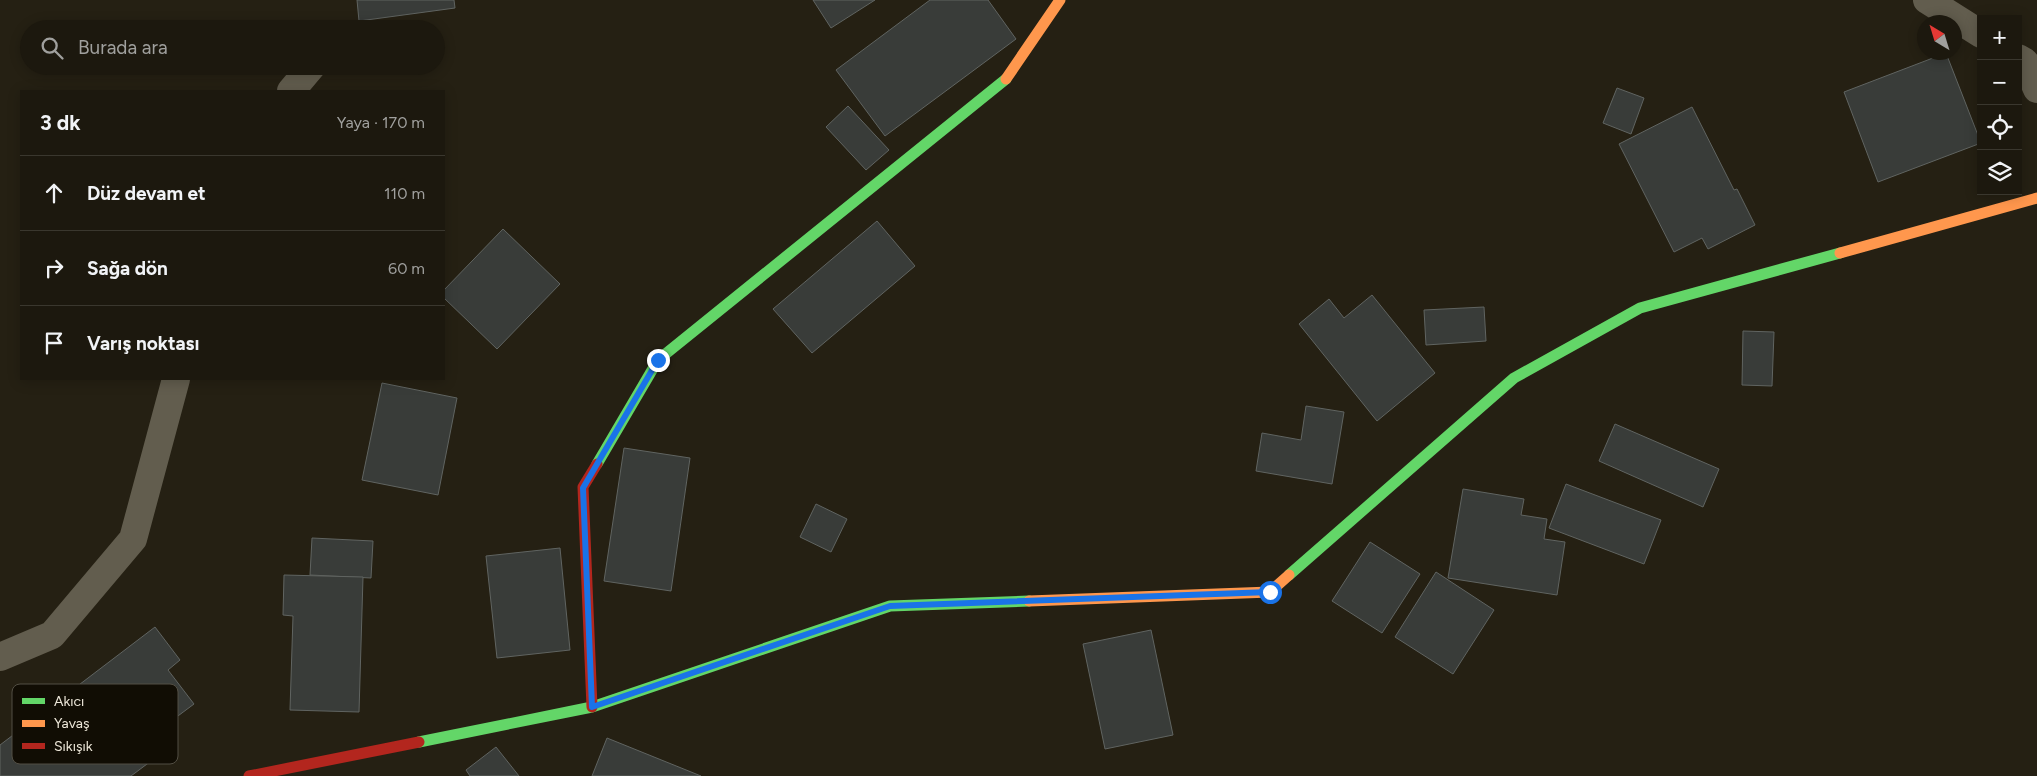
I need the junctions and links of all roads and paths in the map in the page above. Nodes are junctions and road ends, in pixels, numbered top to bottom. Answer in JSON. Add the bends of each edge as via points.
{"nodes":[{"id":1,"x":1060,"y":0,"type":"edge"},
{"id":2,"x":1927,"y":0,"type":"edge"},
{"id":3,"x":1977,"y":31,"type":"edge"},
{"id":4,"x":2027,"y":57,"type":"edge"},
{"id":5,"x":304,"y":75,"type":"edge"},
{"id":6,"x":2037,"y":89,"type":"edge"},
{"id":7,"x":292,"y":90,"type":"edge"},
{"id":8,"x":2037,"y":198,"type":"edge"},
{"id":9,"x":176,"y":380,"type":"edge"},
{"id":10,"x":0,"y":657,"type":"edge"},
{"id":11,"x":592,"y":707,"type":"junction"},
{"id":12,"x":249,"y":776,"type":"edge"}],
"edges":[{"from":1,"to":11,"type":"street","via":[[1004,82],[658,360],[583,488]]},
{"from":2,"to":3,"type":"street"},
{"from":4,"to":6,"type":"street"},
{"from":5,"to":7,"type":"street"},
{"from":8,"to":11,"type":"street","via":[[1640,308],[1514,378],[1270,592],[890,606]]},
{"from":9,"to":10,"type":"street","via":[[133,539],[52,635]]},
{"from":11,"to":12,"type":"street"}]}
